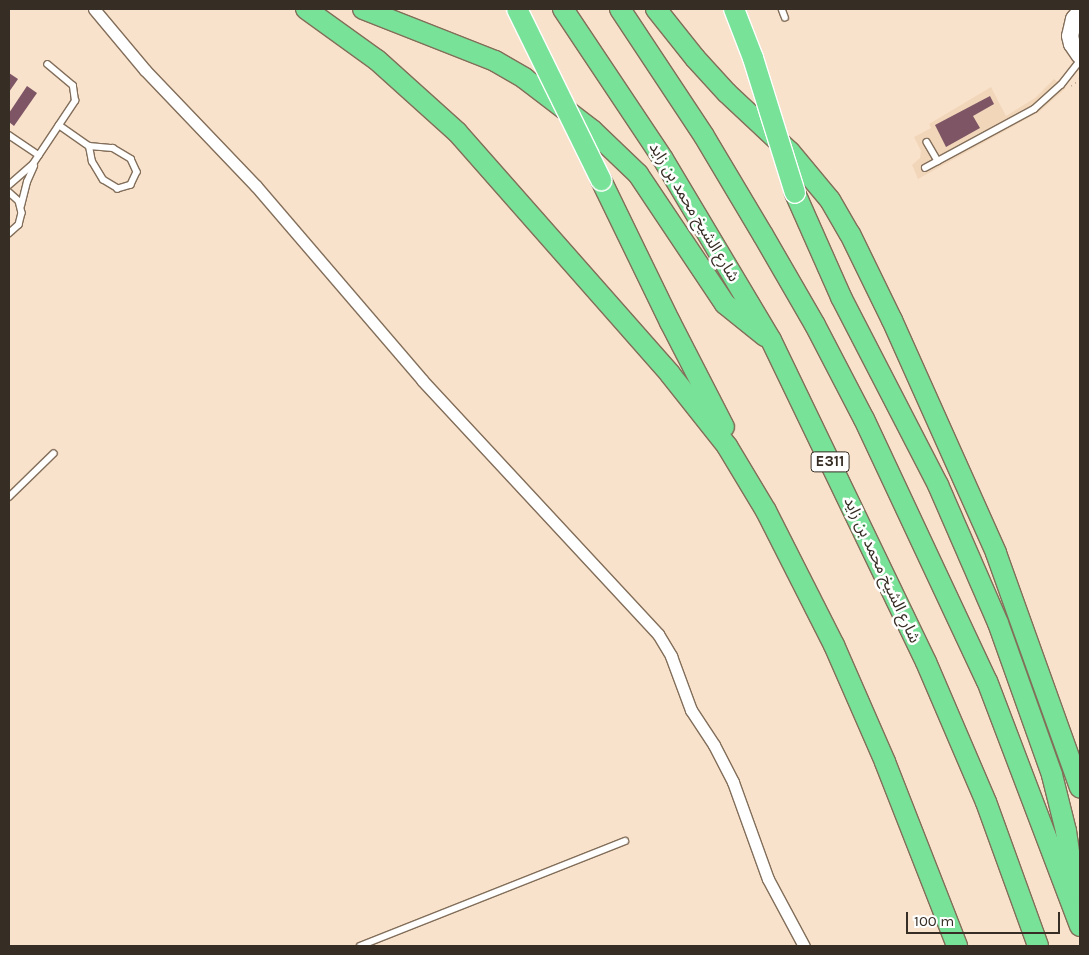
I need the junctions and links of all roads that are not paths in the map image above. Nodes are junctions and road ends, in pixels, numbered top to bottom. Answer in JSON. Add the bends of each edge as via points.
{"nodes":[{"id":1,"x":94,"y":9,"type":"edge"},
{"id":2,"x":306,"y":9,"type":"edge"},
{"id":3,"x":363,"y":9,"type":"edge"},
{"id":4,"x":517,"y":9,"type":"edge"},
{"id":5,"x":563,"y":9,"type":"edge"},
{"id":6,"x":620,"y":9,"type":"edge"},
{"id":7,"x":656,"y":9,"type":"edge"},
{"id":8,"x":734,"y":9,"type":"edge"},
{"id":9,"x":782,"y":9,"type":"edge"},
{"id":10,"x":1080,"y":12,"type":"edge"},
{"id":11,"x":785,"y":17,"type":"dead end"},
{"id":12,"x":1080,"y":56,"type":"edge"},
{"id":13,"x":1080,"y":61,"type":"edge"},
{"id":14,"x":48,"y":66,"type":"dead end"},
{"id":15,"x":59,"y":125,"type":"junction"},
{"id":16,"x":9,"y":134,"type":"edge"},
{"id":17,"x":927,"y":142,"type":"dead end"},
{"id":18,"x":89,"y":146,"type":"junction"},
{"id":19,"x":39,"y":155,"type":"junction"},
{"id":20,"x":938,"y":161,"type":"junction"},
{"id":21,"x":925,"y":168,"type":"dead end"},
{"id":22,"x":9,"y":185,"type":"edge"},
{"id":23,"x":9,"y":192,"type":"edge"},
{"id":24,"x":21,"y":206,"type":"junction"},
{"id":25,"x":9,"y":234,"type":"edge"},
{"id":26,"x":771,"y":340,"type":"junction"},
{"id":27,"x":53,"y":454,"type":"dead end"},
{"id":28,"x":751,"y":485,"type":"junction"},
{"id":29,"x":9,"y":497,"type":"edge"},
{"id":30,"x":1080,"y":787,"type":"edge"},
{"id":31,"x":625,"y":841,"type":"dead end"},
{"id":32,"x":1079,"y":922,"type":"edge"},
{"id":33,"x":360,"y":946,"type":"edge"},
{"id":34,"x":804,"y":946,"type":"edge"},
{"id":35,"x":958,"y":946,"type":"edge"},
{"id":36,"x":1038,"y":946,"type":"edge"}],
"edges":[{"from":1,"to":34,"type":"street","via":[[145,70],[256,186],[422,380],[658,634],[671,656],[690,710],[714,745],[733,782],[768,879]]},
{"from":2,"to":28,"type":"highway","via":[[346,36],[404,83],[482,158],[688,395],[727,446]]},
{"from":3,"to":26,"type":"highway","via":[[495,61],[524,78],[592,130],[638,174],[725,304]]},
{"from":4,"to":28,"type":"highway","bridge":true},
{"from":5,"to":26,"type":"highway","name":"شارع الشيخ محمد بن زايد","number":"E311","via":[[663,159]]},
{"from":6,"to":32,"type":"highway","via":[[704,136],[815,325],[864,419],[987,682]]},
{"from":7,"to":30,"type":"highway","via":[[727,93],[790,152],[830,200],[850,234],[996,553]]},
{"from":8,"to":32,"type":"highway","bridge":true,"via":[[753,58],[795,193],[841,297],[938,485],[1001,631],[1054,784],[1071,860]]},
{"from":9,"to":11,"type":"lane"},
{"from":10,"to":12,"type":"main road","via":[[1074,18],[1070,36]]},
{"from":13,"to":20,"type":"lane","via":[[1061,85],[1034,109]]},
{"from":14,"to":15,"type":"lane","via":[[70,82],[76,91],[75,101]]},
{"from":15,"to":18,"type":"lane"},
{"from":15,"to":19,"type":"lane"},
{"from":16,"to":19,"type":"lane"},
{"from":17,"to":20,"type":"lane"},
{"from":18,"to":18,"type":"lane","via":[[95,169],[107,184],[122,189],[134,181],[136,167],[127,156],[113,148]]},
{"from":19,"to":22,"type":"lane","via":[[26,172]]},
{"from":19,"to":24,"type":"lane"},
{"from":20,"to":21,"type":"lane"},
{"from":23,"to":24,"type":"lane"},
{"from":24,"to":25,"type":"lane","via":[[19,225]]},
{"from":26,"to":36,"type":"highway","name":"شارع الشيخ محمد بن زايد","number":"E311","via":[[926,662],[986,802]]},
{"from":27,"to":29,"type":"lane"},
{"from":28,"to":35,"type":"highway","via":[[808,591],[860,704]]},
{"from":31,"to":33,"type":"lane"}]}
